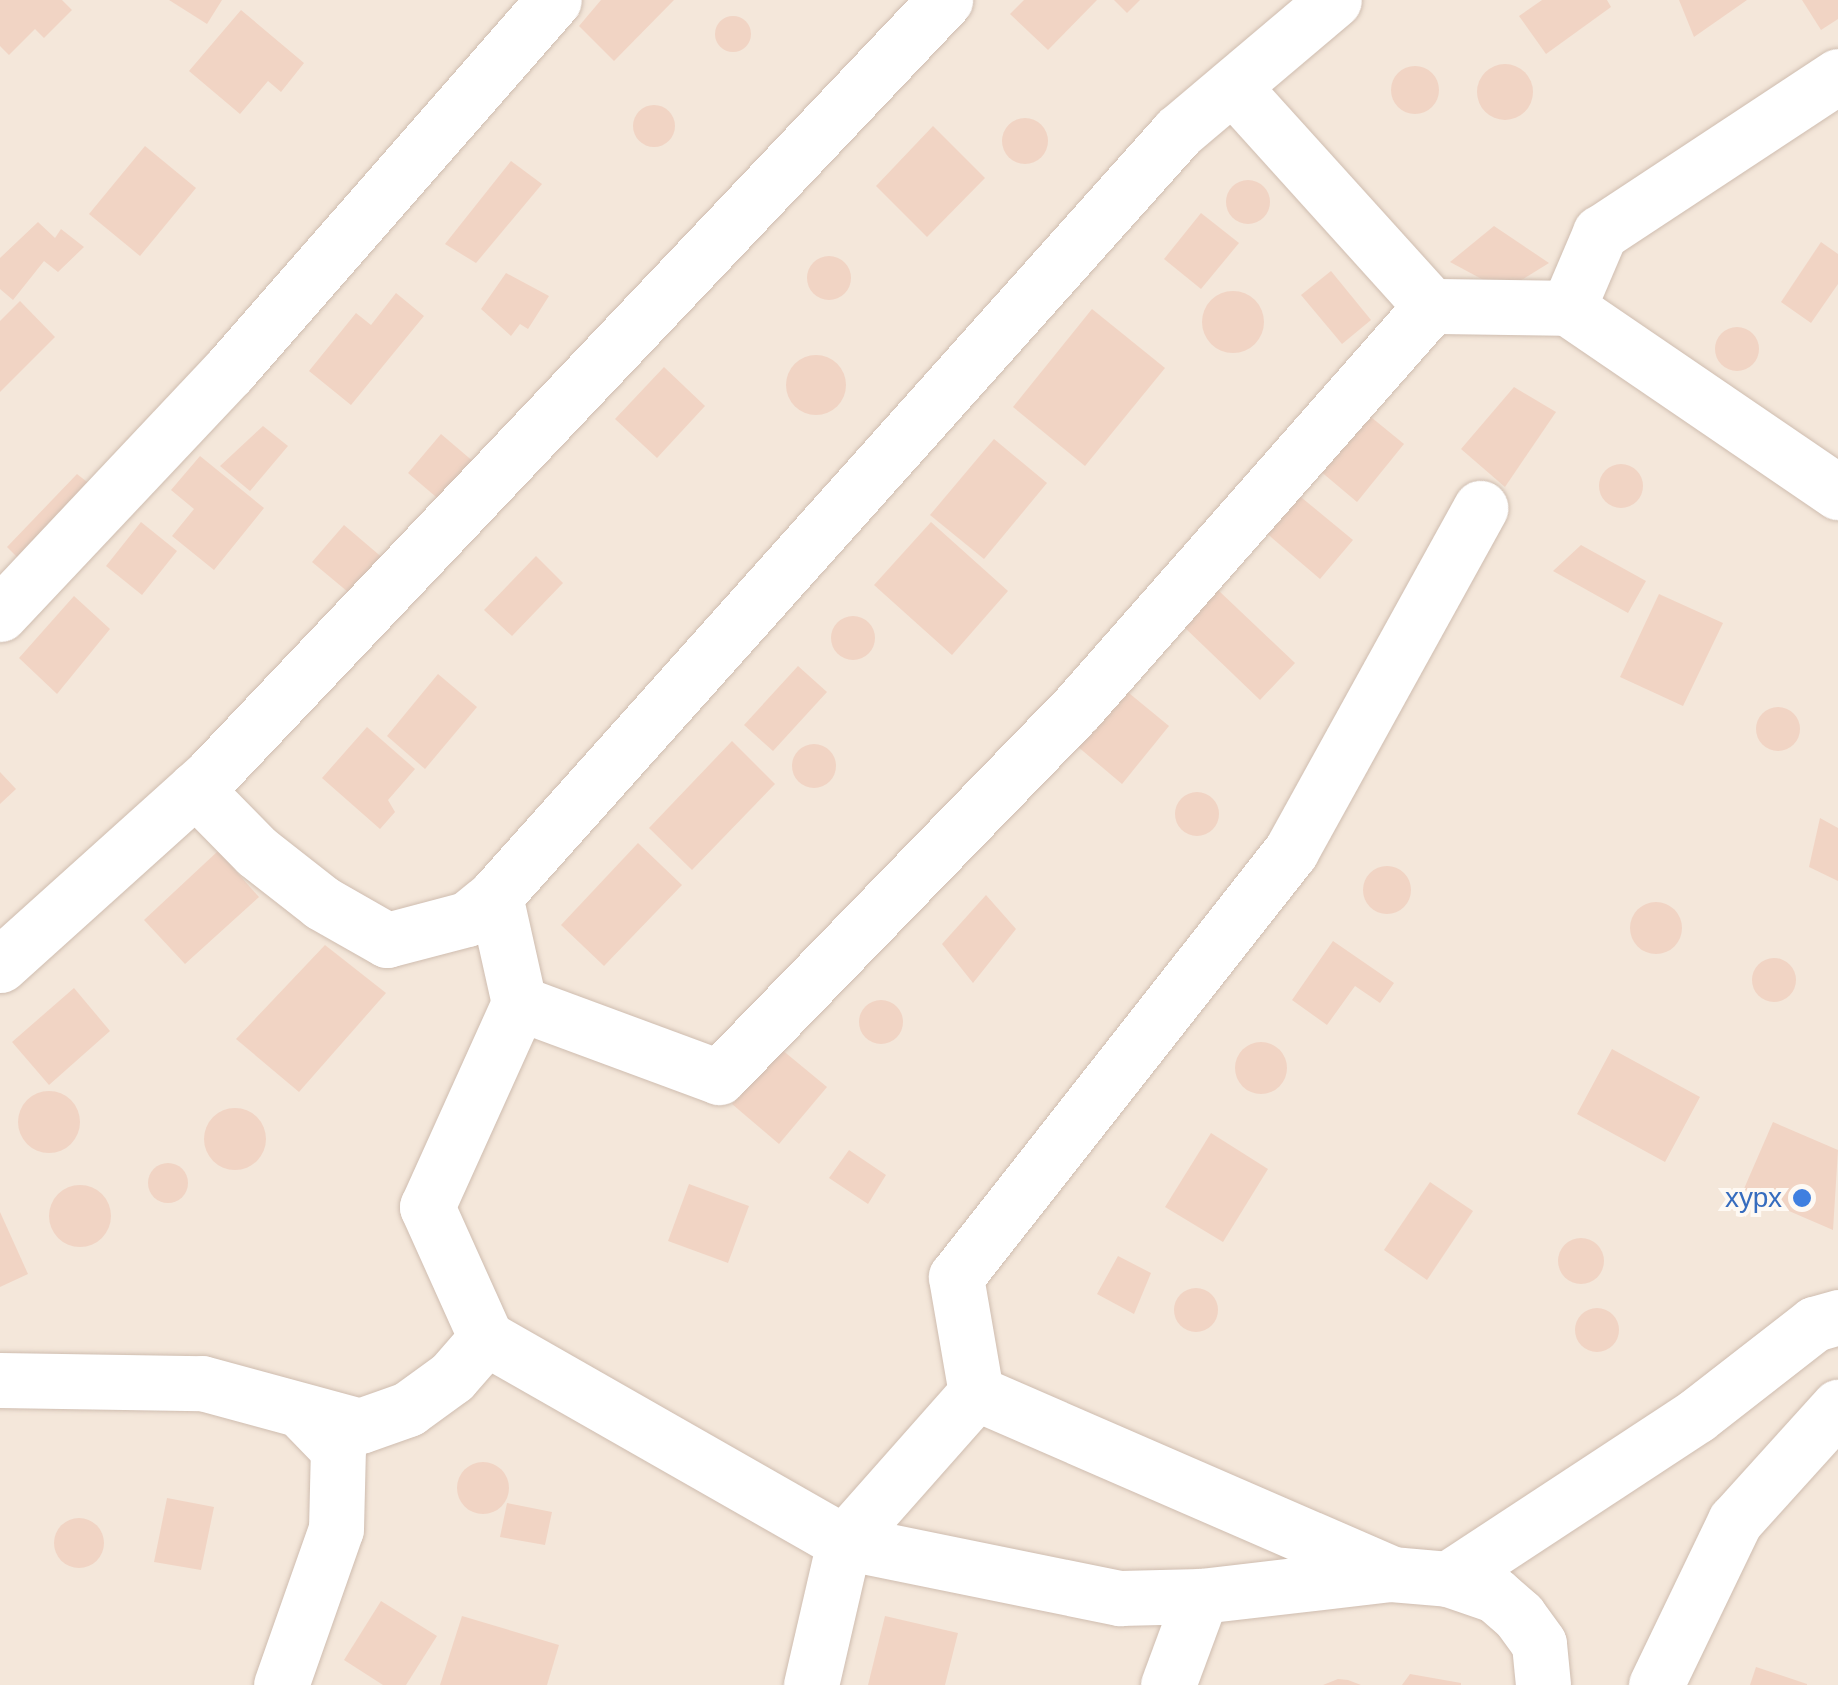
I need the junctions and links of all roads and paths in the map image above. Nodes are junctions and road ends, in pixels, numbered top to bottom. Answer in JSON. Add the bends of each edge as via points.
{"nodes":[{"id":1,"x":554,"y":0,"type":"edge"},
{"id":2,"x":944,"y":0,"type":"edge"},
{"id":3,"x":1334,"y":0,"type":"edge"},
{"id":4,"x":1838,"y":76,"type":"edge"},
{"id":5,"x":1232,"y":87,"type":"junction"},
{"id":6,"x":1431,"y":306,"type":"junction"},
{"id":7,"x":1568,"y":308,"type":"junction"},
{"id":8,"x":1838,"y":492,"type":"edge"},
{"id":9,"x":1480,"y":508,"type":"dead end"},
{"id":10,"x":0,"y":614,"type":"edge"},
{"id":11,"x":195,"y":789,"type":"junction"},
{"id":12,"x":495,"y":896,"type":"junction"},
{"id":13,"x":0,"y":965,"type":"edge"},
{"id":14,"x":519,"y":1003,"type":"junction"},
{"id":15,"x":1838,"y":1317,"type":"edge"},
{"id":16,"x":486,"y":1338,"type":"junction"},
{"id":17,"x":0,"y":1380,"type":"edge"},
{"id":18,"x":976,"y":1392,"type":"junction"},
{"id":19,"x":1838,"y":1407,"type":"edge"},
{"id":20,"x":305,"y":1415,"type":"junction"},
{"id":21,"x":844,"y":1542,"type":"junction"},
{"id":22,"x":1391,"y":1574,"type":"junction"},
{"id":23,"x":1448,"y":1579,"type":"junction"},
{"id":24,"x":1201,"y":1596,"type":"junction"},
{"id":25,"x":281,"y":1685,"type":"edge"},
{"id":26,"x":811,"y":1685,"type":"edge"},
{"id":27,"x":1168,"y":1685,"type":"edge"},
{"id":28,"x":1543,"y":1685,"type":"edge"},
{"id":29,"x":1656,"y":1685,"type":"edge"}],
"edges":[{"from":1,"to":10,"type":"street","via":[[229,371]]},
{"from":2,"to":11,"type":"street"},
{"from":3,"to":5,"type":"street"},
{"from":4,"to":7,"type":"street","via":[[1600,233]]},
{"from":5,"to":6,"type":"street"},
{"from":5,"to":12,"type":"street","via":[[1178,132]]},
{"from":6,"to":7,"type":"street"},
{"from":6,"to":14,"type":"street","via":[[1076,708],[718,1077]]},
{"from":7,"to":8,"type":"street"},
{"from":9,"to":18,"type":"street","via":[[1291,851],[956,1277]]},
{"from":11,"to":12,"type":"street","via":[[296,882],[387,940],[467,920]]},
{"from":11,"to":13,"type":"street"},
{"from":12,"to":14,"type":"street"},
{"from":14,"to":16,"type":"street","via":[[427,1207]]},
{"from":15,"to":23,"type":"street","via":[[1814,1324],[1696,1416]]},
{"from":16,"to":20,"type":"street","via":[[452,1377],[408,1409],[360,1426]]},
{"from":16,"to":21,"type":"street"},
{"from":17,"to":20,"type":"street","via":[[202,1382]]},
{"from":18,"to":21,"type":"street"},
{"from":18,"to":22,"type":"street"},
{"from":19,"to":29,"type":"street","via":[[1735,1522]]},
{"from":20,"to":25,"type":"street","via":[[338,1449],[336,1529]]},
{"from":21,"to":24,"type":"street","via":[[1120,1598]]},
{"from":21,"to":26,"type":"street"},
{"from":22,"to":23,"type":"street"},
{"from":22,"to":24,"type":"street"},
{"from":23,"to":28,"type":"street","via":[[1495,1594],[1519,1616],[1539,1644]]},
{"from":24,"to":27,"type":"street"}]}
